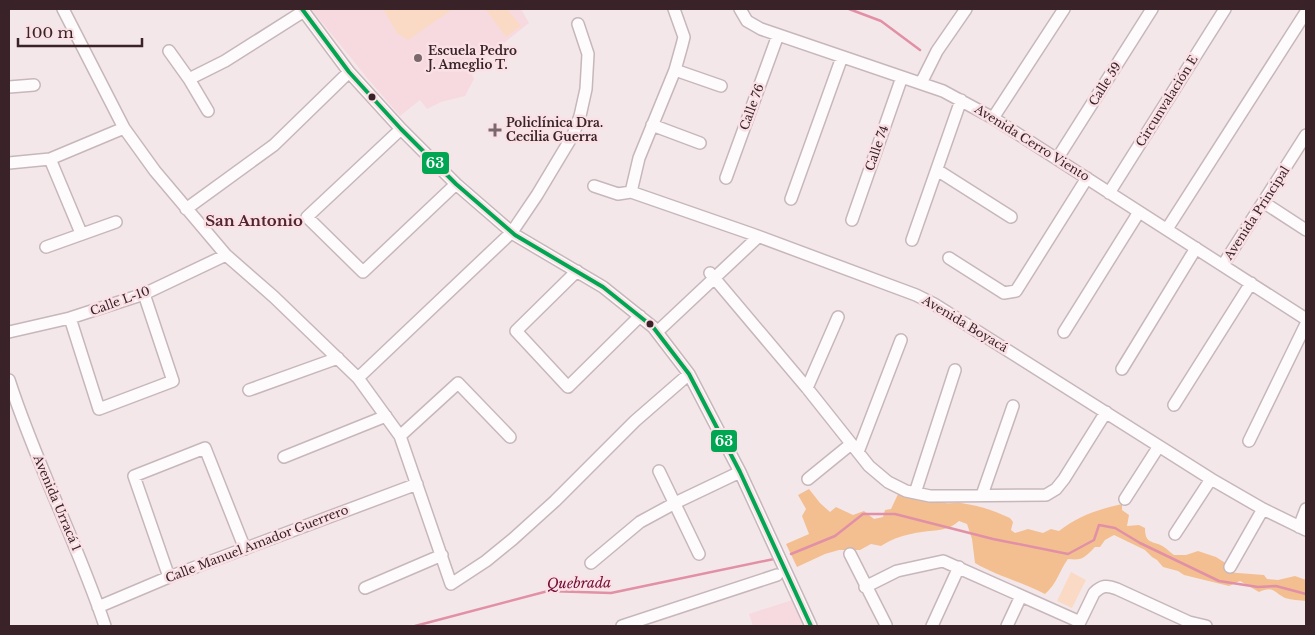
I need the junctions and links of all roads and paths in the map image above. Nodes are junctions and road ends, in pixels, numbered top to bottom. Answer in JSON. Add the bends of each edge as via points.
{"nodes":[{"id":1,"x":63,"y":9,"type":"edge"},
{"id":2,"x":674,"y":9,"type":"edge"},
{"id":3,"x":740,"y":9,"type":"edge"},
{"id":4,"x":966,"y":9,"type":"edge"},
{"id":5,"x":1064,"y":9,"type":"edge"},
{"id":6,"x":1152,"y":9,"type":"edge"},
{"id":7,"x":1225,"y":9,"type":"edge"},
{"id":8,"x":303,"y":10,"type":"edge"},
{"id":9,"x":1306,"y":12,"type":"edge"},
{"id":10,"x":578,"y":24,"type":"dead end"},
{"id":11,"x":778,"y":35,"type":"junction"},
{"id":12,"x":169,"y":51,"type":"dead end"},
{"id":13,"x":842,"y":58,"type":"junction"},
{"id":14,"x":674,"y":70,"type":"junction"},
{"id":15,"x":349,"y":72,"type":"junction"},
{"id":16,"x":902,"y":77,"type":"junction"},
{"id":17,"x":189,"y":79,"type":"junction"},
{"id":18,"x":921,"y":83,"type":"junction"},
{"id":19,"x":34,"y":86,"type":"dead end"},
{"id":20,"x":721,"y":86,"type":"dead end"},
{"id":21,"x":9,"y":88,"type":"edge"},
{"id":22,"x":961,"y":100,"type":"junction"},
{"id":23,"x":208,"y":111,"type":"dead end"},
{"id":24,"x":993,"y":118,"type":"junction"},
{"id":25,"x":652,"y":125,"type":"junction"},
{"id":26,"x":124,"y":128,"type":"junction"},
{"id":27,"x":401,"y":129,"type":"junction"},
{"id":28,"x":1306,"y":135,"type":"edge"},
{"id":29,"x":700,"y":143,"type":"dead end"},
{"id":30,"x":1303,"y":147,"type":"edge"},
{"id":31,"x":50,"y":158,"type":"junction"},
{"id":32,"x":1057,"y":159,"type":"junction"},
{"id":33,"x":9,"y":163,"type":"edge"},
{"id":34,"x":937,"y":170,"type":"junction"},
{"id":35,"x":726,"y":178,"type":"dead end"},
{"id":36,"x":1087,"y":178,"type":"junction"},
{"id":37,"x":456,"y":184,"type":"junction"},
{"id":38,"x":594,"y":186,"type":"dead end"},
{"id":39,"x":631,"y":192,"type":"junction"},
{"id":40,"x":1109,"y":193,"type":"junction"},
{"id":41,"x":791,"y":199,"type":"dead end"},
{"id":42,"x":1264,"y":202,"type":"junction"},
{"id":43,"x":186,"y":209,"type":"junction"},
{"id":44,"x":1139,"y":212,"type":"junction"},
{"id":45,"x":1011,"y":217,"type":"dead end"},
{"id":46,"x":852,"y":220,"type":"dead end"},
{"id":47,"x":116,"y":222,"type":"dead end"},
{"id":48,"x":1167,"y":229,"type":"junction"},
{"id":49,"x":1306,"y":230,"type":"edge"},
{"id":50,"x":512,"y":232,"type":"junction"},
{"id":51,"x":81,"y":233,"type":"junction"},
{"id":52,"x":755,"y":235,"type":"junction"},
{"id":53,"x":912,"y":240,"type":"dead end"},
{"id":54,"x":46,"y":247,"type":"dead end"},
{"id":55,"x":1196,"y":248,"type":"junction"},
{"id":56,"x":226,"y":255,"type":"junction"},
{"id":57,"x":949,"y":258,"type":"dead end"},
{"id":58,"x":1223,"y":265,"type":"junction"},
{"id":59,"x":577,"y":271,"type":"junction"},
{"id":60,"x":713,"y":276,"type":"junction"},
{"id":61,"x":1251,"y":283,"type":"junction"},
{"id":62,"x":144,"y":294,"type":"junction"},
{"id":63,"x":640,"y":316,"type":"junction"},
{"id":64,"x":838,"y":317,"type":"dead end"},
{"id":65,"x":70,"y":318,"type":"junction"},
{"id":66,"x":1306,"y":319,"type":"edge"},
{"id":67,"x":1306,"y":324,"type":"edge"},
{"id":68,"x":655,"y":330,"type":"junction"},
{"id":69,"x":9,"y":332,"type":"edge"},
{"id":70,"x":1064,"y":332,"type":"dead end"},
{"id":71,"x":901,"y":340,"type":"dead end"},
{"id":72,"x":338,"y":358,"type":"junction"},
{"id":73,"x":1122,"y":369,"type":"dead end"},
{"id":74,"x":955,"y":370,"type":"dead end"},
{"id":75,"x":689,"y":374,"type":"junction"},
{"id":76,"x":358,"y":378,"type":"junction"},
{"id":77,"x":9,"y":380,"type":"edge"},
{"id":78,"x":807,"y":388,"type":"junction"},
{"id":79,"x":249,"y":390,"type":"dead end"},
{"id":80,"x":1174,"y":404,"type":"dead end"},
{"id":81,"x":1013,"y":406,"type":"dead end"},
{"id":82,"x":1106,"y":412,"type":"junction"},
{"id":83,"x":386,"y":416,"type":"junction"},
{"id":84,"x":400,"y":436,"type":"junction"},
{"id":85,"x":510,"y":437,"type":"dead end"},
{"id":86,"x":1249,"y":441,"type":"dead end"},
{"id":87,"x":1159,"y":446,"type":"junction"},
{"id":88,"x":855,"y":448,"type":"junction"},
{"id":89,"x":284,"y":457,"type":"dead end"},
{"id":90,"x":659,"y":471,"type":"dead end"},
{"id":91,"x":740,"y":472,"type":"junction"},
{"id":92,"x":808,"y":479,"type":"dead end"},
{"id":93,"x":1211,"y":479,"type":"junction"},
{"id":94,"x":417,"y":484,"type":"junction"},
{"id":95,"x":915,"y":493,"type":"junction"},
{"id":96,"x":982,"y":495,"type":"junction"},
{"id":97,"x":1126,"y":499,"type":"dead end"},
{"id":98,"x":675,"y":503,"type":"junction"},
{"id":99,"x":1263,"y":509,"type":"junction"},
{"id":100,"x":1306,"y":509,"type":"edge"},
{"id":101,"x":1302,"y":528,"type":"edge"},
{"id":102,"x":1175,"y":534,"type":"dead end"},
{"id":103,"x":244,"y":549,"type":"junction"},
{"id":104,"x":699,"y":554,"type":"dead end"},
{"id":105,"x":850,"y":554,"type":"dead end"},
{"id":106,"x":442,"y":555,"type":"junction"},
{"id":107,"x":591,"y":563,"type":"dead end"},
{"id":108,"x":1230,"y":567,"type":"dead end"},
{"id":109,"x":959,"y":568,"type":"junction"},
{"id":110,"x":777,"y":575,"type":"dead end"},
{"id":111,"x":169,"y":578,"type":"junction"},
{"id":112,"x":865,"y":587,"type":"junction"},
{"id":113,"x":365,"y":588,"type":"dead end"},
{"id":114,"x":1021,"y":596,"type":"junction"},
{"id":115,"x":98,"y":607,"type":"junction"},
{"id":116,"x":1079,"y":624,"type":"edge"},
{"id":117,"x":886,"y":625,"type":"dead end"},
{"id":118,"x":105,"y":626,"type":"edge"},
{"id":119,"x":622,"y":626,"type":"edge"},
{"id":120,"x":811,"y":626,"type":"edge"},
{"id":121,"x":932,"y":626,"type":"edge"},
{"id":122,"x":1007,"y":626,"type":"edge"},
{"id":123,"x":1206,"y":626,"type":"edge"}],
"edges":[{"from":1,"to":26,"type":"street"},
{"from":2,"to":14,"type":"street","via":[[684,37]]},
{"from":3,"to":11,"type":"street","name":"Avenida Cerro Viento","via":[[747,21]]},
{"from":4,"to":18,"type":"street","via":[[937,50]]},
{"from":5,"to":24,"type":"street"},
{"from":6,"to":32,"type":"street","name":"Calle 59"},
{"from":7,"to":40,"type":"street","name":"Circunvalación E"},
{"from":8,"to":15,"type":"street"},
{"from":8,"to":17,"type":"street","via":[[225,61]]},
{"from":9,"to":48,"type":"street"},
{"from":10,"to":50,"type":"street","via":[[588,54],[580,116],[573,135]]},
{"from":11,"to":13,"type":"street","name":"Avenida Cerro Viento"},
{"from":11,"to":35,"type":"street","name":"Calle 76"},
{"from":12,"to":17,"type":"street"},
{"from":13,"to":16,"type":"street","name":"Avenida Cerro Viento"},
{"from":13,"to":41,"type":"street"},
{"from":14,"to":20,"type":"street"},
{"from":14,"to":25,"type":"street"},
{"from":15,"to":27,"type":"street"},
{"from":15,"to":43,"type":"street","via":[[274,145]]},
{"from":16,"to":18,"type":"street","name":"Avenida Cerro Viento"},
{"from":16,"to":46,"type":"street","name":"Calle 74"},
{"from":17,"to":23,"type":"street"},
{"from":18,"to":22,"type":"street","name":"Avenida Cerro Viento"},
{"from":19,"to":21,"type":"street"},
{"from":22,"to":24,"type":"street","name":"Avenida Cerro Viento"},
{"from":22,"to":34,"type":"street"},
{"from":24,"to":32,"type":"street","name":"Avenida Cerro Viento"},
{"from":25,"to":29,"type":"street"},
{"from":25,"to":39,"type":"street","via":[[639,158]]},
{"from":26,"to":31,"type":"street"},
{"from":26,"to":43,"type":"street"},
{"from":27,"to":37,"type":"street"},
{"from":27,"to":37,"type":"street","via":[[307,217],[363,272]]},
{"from":28,"to":30,"type":"street","name":"Avenida Principal"},
{"from":30,"to":42,"type":"street","name":"Avenida Principal"},
{"from":31,"to":33,"type":"street"},
{"from":31,"to":51,"type":"street"},
{"from":32,"to":36,"type":"street","name":"Avenida Cerro Viento"},
{"from":34,"to":45,"type":"street"},
{"from":34,"to":53,"type":"street"},
{"from":36,"to":40,"type":"street","name":"Avenida Cerro Viento"},
{"from":36,"to":57,"type":"street","via":[[1016,291],[1004,293]]},
{"from":37,"to":50,"type":"street"},
{"from":38,"to":39,"type":"street","name":"Avenida Boyacá","via":[[618,194]]},
{"from":39,"to":52,"type":"street","name":"Avenida Boyacá"},
{"from":40,"to":44,"type":"street","name":"Avenida Cerro Viento"},
{"from":42,"to":49,"type":"street"},
{"from":42,"to":58,"type":"street","name":"Avenida Principal"},
{"from":43,"to":56,"type":"street"},
{"from":44,"to":48,"type":"street","name":"Avenida Cerro Viento"},
{"from":44,"to":70,"type":"street"},
{"from":47,"to":51,"type":"street"},
{"from":48,"to":55,"type":"street","name":"Avenida Cerro Viento"},
{"from":50,"to":59,"type":"street"},
{"from":50,"to":76,"type":"street"},
{"from":51,"to":54,"type":"street"},
{"from":52,"to":60,"type":"street"},
{"from":52,"to":82,"type":"street","name":"Avenida Boyacá","via":[[934,304]]},
{"from":55,"to":58,"type":"street","name":"Avenida Cerro Viento"},
{"from":55,"to":73,"type":"street"},
{"from":56,"to":62,"type":"street","name":"Calle L-10"},
{"from":56,"to":72,"type":"street"},
{"from":58,"to":61,"type":"street","name":"Avenida Cerro Viento"},
{"from":59,"to":63,"type":"street"},
{"from":59,"to":63,"type":"street","via":[[516,332],[568,386]]},
{"from":60,"to":68,"type":"street"},
{"from":60,"to":78,"type":"street"},
{"from":61,"to":66,"type":"street","name":"Avenida Cerro Viento"},
{"from":61,"to":80,"type":"street"},
{"from":62,"to":65,"type":"street","name":"Calle L-10"},
{"from":62,"to":65,"type":"street","via":[[173,382],[99,409]]},
{"from":63,"to":68,"type":"street"},
{"from":64,"to":78,"type":"street"},
{"from":65,"to":69,"type":"street","name":"Calle L-10"},
{"from":67,"to":86,"type":"street"},
{"from":68,"to":75,"type":"street"},
{"from":71,"to":88,"type":"street"},
{"from":72,"to":76,"type":"street"},
{"from":72,"to":79,"type":"street"},
{"from":74,"to":95,"type":"street"},
{"from":75,"to":91,"type":"street"},
{"from":75,"to":106,"type":"street","via":[[635,421],[555,501],[486,561],[451,584]]},
{"from":76,"to":83,"type":"street"},
{"from":77,"to":115,"type":"street","name":"Avenida Urracá 1","via":[[24,426]]},
{"from":78,"to":88,"type":"street"},
{"from":81,"to":96,"type":"street"},
{"from":82,"to":87,"type":"street","name":"Avenida Boyacá"},
{"from":82,"to":96,"type":"street","via":[[1056,489],[1046,495]]},
{"from":83,"to":84,"type":"street"},
{"from":83,"to":89,"type":"street"},
{"from":84,"to":85,"type":"street","via":[[458,383]]},
{"from":84,"to":94,"type":"street"},
{"from":87,"to":93,"type":"street","name":"Avenida Boyacá"},
{"from":87,"to":97,"type":"street"},
{"from":88,"to":92,"type":"street"},
{"from":88,"to":95,"type":"street","via":[[888,482]]},
{"from":90,"to":98,"type":"street"},
{"from":91,"to":98,"type":"street"},
{"from":91,"to":120,"type":"street"},
{"from":93,"to":99,"type":"street","name":"Avenida Boyacá"},
{"from":93,"to":102,"type":"street"},
{"from":94,"to":103,"type":"street","name":"Calle Manuel Amador Guerrero"},
{"from":94,"to":106,"type":"street"},
{"from":95,"to":96,"type":"street","via":[[930,496]]},
{"from":98,"to":104,"type":"street"},
{"from":98,"to":107,"type":"street","via":[[640,522]]},
{"from":99,"to":101,"type":"street","name":"Avenida Boyacá"},
{"from":99,"to":108,"type":"street"},
{"from":100,"to":101,"type":"street"},
{"from":103,"to":111,"type":"street","name":"Calle Manuel Amador Guerrero"},
{"from":103,"to":111,"type":"street","via":[[204,448],[134,476]]},
{"from":105,"to":112,"type":"street"},
{"from":106,"to":113,"type":"street"},
{"from":109,"to":112,"type":"street","via":[[943,560],[896,571]]},
{"from":109,"to":114,"type":"street"},
{"from":109,"to":121,"type":"street"},
{"from":110,"to":119,"type":"street"},
{"from":111,"to":115,"type":"street","name":"Calle Manuel Amador Guerrero"},
{"from":112,"to":117,"type":"street"},
{"from":114,"to":116,"type":"street"},
{"from":114,"to":122,"type":"street"},
{"from":115,"to":118,"type":"street","name":"Avenida Urracá 1"},
{"from":116,"to":123,"type":"street","via":[[1094,593],[1106,586]]}]}
